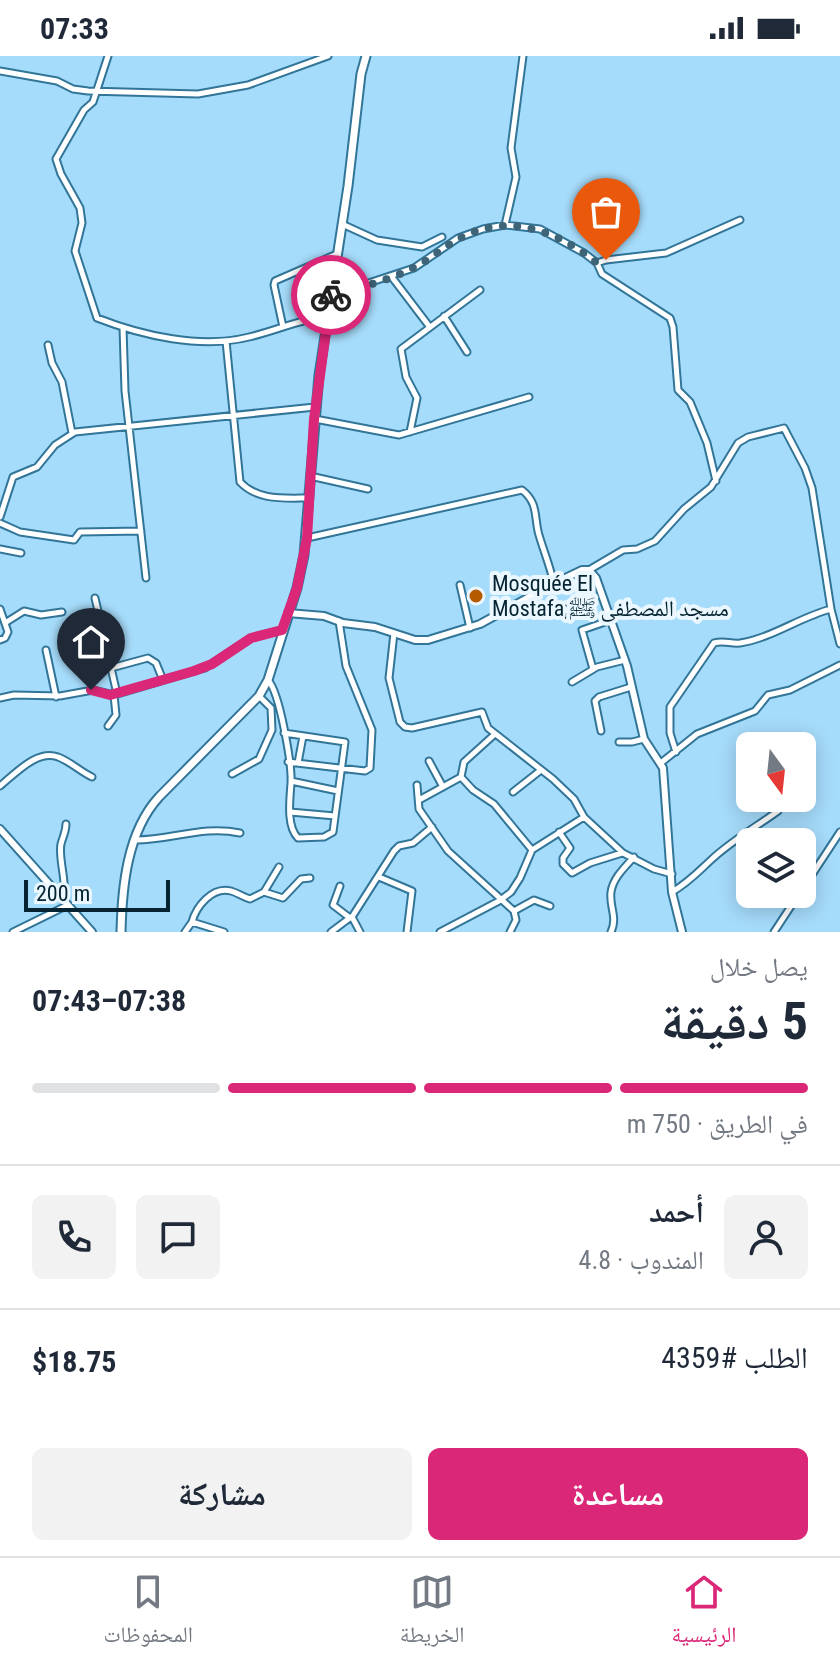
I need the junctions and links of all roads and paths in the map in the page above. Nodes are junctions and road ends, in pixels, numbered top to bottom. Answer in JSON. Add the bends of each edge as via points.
{"nodes":[{"id":1,"x":108,"y":56,"type":"edge"},
{"id":2,"x":328,"y":56,"type":"edge"},
{"id":3,"x":366,"y":56,"type":"edge"},
{"id":4,"x":523,"y":56,"type":"edge"},
{"id":5,"x":0,"y":71,"type":"edge"},
{"id":6,"x":96,"y":91,"type":"junction"},
{"id":7,"x":740,"y":220,"type":"dead end"},
{"id":8,"x":342,"y":224,"type":"junction"},
{"id":9,"x":505,"y":225,"type":"junction"},
{"id":10,"x":442,"y":237,"type":"dead end"},
{"id":11,"x":337,"y":254,"type":"junction"},
{"id":12,"x":597,"y":263,"type":"junction"},
{"id":13,"x":391,"y":276,"type":"junction"},
{"id":14,"x":480,"y":290,"type":"dead end"},
{"id":15,"x":331,"y":295,"type":"junction"},
{"id":16,"x":327,"y":316,"type":"junction"},
{"id":17,"x":444,"y":316,"type":"junction"},
{"id":18,"x":429,"y":326,"type":"junction"},
{"id":19,"x":284,"y":327,"type":"junction"},
{"id":20,"x":123,"y":328,"type":"junction"},
{"id":21,"x":226,"y":341,"type":"junction"},
{"id":22,"x":48,"y":345,"type":"dead end"},
{"id":23,"x":467,"y":352,"type":"dead end"},
{"id":24,"x":529,"y":397,"type":"dead end"},
{"id":25,"x":315,"y":407,"type":"junction"},
{"id":26,"x":234,"y":416,"type":"junction"},
{"id":27,"x":314,"y":419,"type":"junction"},
{"id":28,"x":128,"y":427,"type":"junction"},
{"id":29,"x":410,"y":432,"type":"junction"},
{"id":30,"x":72,"y":433,"type":"junction"},
{"id":31,"x":310,"y":476,"type":"junction"},
{"id":32,"x":10,"y":480,"type":"junction"},
{"id":33,"x":716,"y":481,"type":"junction"},
{"id":34,"x":0,"y":483,"type":"edge"},
{"id":35,"x":368,"y":489,"type":"dead end"},
{"id":36,"x":309,"y":498,"type":"junction"},
{"id":37,"x":0,"y":520,"type":"edge"},
{"id":38,"x":141,"y":531,"type":"junction"},
{"id":39,"x":307,"y":538,"type":"junction"},
{"id":40,"x":0,"y":549,"type":"edge"},
{"id":41,"x":21,"y":553,"type":"dead end"},
{"id":42,"x":589,"y":570,"type":"junction"},
{"id":43,"x":146,"y":578,"type":"dead end"},
{"id":44,"x":554,"y":584,"type":"junction"},
{"id":45,"x":460,"y":585,"type":"dead end"},
{"id":46,"x":95,"y":598,"type":"dead end"},
{"id":47,"x":0,"y":609,"type":"edge"},
{"id":48,"x":831,"y":609,"type":"junction"},
{"id":49,"x":62,"y":612,"type":"dead end"},
{"id":50,"x":288,"y":613,"type":"junction"},
{"id":51,"x":611,"y":620,"type":"junction"},
{"id":52,"x":339,"y":621,"type":"junction"},
{"id":53,"x":5,"y":623,"type":"junction"},
{"id":54,"x":470,"y":629,"type":"junction"},
{"id":55,"x":282,"y":630,"type":"junction"},
{"id":56,"x":394,"y":633,"type":"junction"},
{"id":57,"x":0,"y":640,"type":"edge"},
{"id":58,"x":840,"y":644,"type":"edge"},
{"id":59,"x":46,"y":650,"type":"dead end"},
{"id":60,"x":625,"y":660,"type":"junction"},
{"id":61,"x":840,"y":665,"type":"edge"},
{"id":62,"x":110,"y":668,"type":"junction"},
{"id":63,"x":593,"y":669,"type":"junction"},
{"id":64,"x":163,"y":680,"type":"junction"},
{"id":65,"x":268,"y":680,"type":"junction"},
{"id":66,"x":572,"y":682,"type":"dead end"},
{"id":67,"x":631,"y":687,"type":"junction"},
{"id":68,"x":115,"y":694,"type":"junction"},
{"id":69,"x":259,"y":696,"type":"junction"},
{"id":70,"x":56,"y":697,"type":"junction"},
{"id":71,"x":0,"y":698,"type":"edge"},
{"id":72,"x":108,"y":726,"type":"dead end"},
{"id":73,"x":601,"y":731,"type":"dead end"},
{"id":74,"x":284,"y":733,"type":"junction"},
{"id":75,"x":495,"y":734,"type":"junction"},
{"id":76,"x":303,"y":736,"type":"junction"},
{"id":77,"x":644,"y":739,"type":"junction"},
{"id":78,"x":619,"y":742,"type":"dead end"},
{"id":79,"x":676,"y":752,"type":"junction"},
{"id":80,"x":429,"y":761,"type":"dead end"},
{"id":81,"x":288,"y":762,"type":"junction"},
{"id":82,"x":662,"y":762,"type":"junction"},
{"id":83,"x":298,"y":763,"type":"junction"},
{"id":84,"x":342,"y":768,"type":"junction"},
{"id":85,"x":541,"y":770,"type":"junction"},
{"id":86,"x":232,"y":774,"type":"dead end"},
{"id":87,"x":92,"y":777,"type":"dead end"},
{"id":88,"x":461,"y":777,"type":"junction"},
{"id":89,"x":291,"y":781,"type":"junction"},
{"id":90,"x":417,"y":785,"type":"dead end"},
{"id":91,"x":0,"y":786,"type":"edge"},
{"id":92,"x":443,"y":787,"type":"junction"},
{"id":93,"x":338,"y":791,"type":"junction"},
{"id":94,"x":513,"y":792,"type":"dead end"},
{"id":95,"x":419,"y":800,"type":"junction"},
{"id":96,"x":290,"y":812,"type":"junction"},
{"id":97,"x":777,"y":812,"type":"edge"},
{"id":98,"x":335,"y":816,"type":"junction"},
{"id":99,"x":584,"y":817,"type":"junction"},
{"id":100,"x":66,"y":824,"type":"dead end"},
{"id":101,"x":432,"y":827,"type":"junction"},
{"id":102,"x":0,"y":829,"type":"edge"},
{"id":103,"x":559,"y":832,"type":"junction"},
{"id":104,"x":840,"y":832,"type":"edge"},
{"id":105,"x":240,"y":833,"type":"dead end"},
{"id":106,"x":136,"y":840,"type":"junction"},
{"id":107,"x":532,"y":850,"type":"junction"},
{"id":108,"x":623,"y":853,"type":"junction"},
{"id":109,"x":634,"y":857,"type":"junction"},
{"id":110,"x":279,"y":867,"type":"dead end"},
{"id":111,"x":816,"y":869,"type":"edge"},
{"id":112,"x":672,"y":874,"type":"junction"},
{"id":113,"x":379,"y":877,"type":"junction"},
{"id":114,"x":310,"y":878,"type":"dead end"},
{"id":115,"x":340,"y":886,"type":"dead end"},
{"id":116,"x":264,"y":892,"type":"junction"},
{"id":117,"x":672,"y":892,"type":"junction"},
{"id":118,"x":499,"y":901,"type":"junction"},
{"id":119,"x":66,"y":902,"type":"junction"},
{"id":120,"x":550,"y":906,"type":"dead end"},
{"id":121,"x":790,"y":908,"type":"edge"},
{"id":122,"x":514,"y":911,"type":"junction"},
{"id":123,"x":351,"y":917,"type":"junction"},
{"id":124,"x":192,"y":922,"type":"junction"},
{"id":125,"x":457,"y":924,"type":"junction"},
{"id":126,"x":13,"y":932,"type":"edge"},
{"id":127,"x":92,"y":932,"type":"edge"},
{"id":128,"x":121,"y":932,"type":"edge"},
{"id":129,"x":185,"y":932,"type":"edge"},
{"id":130,"x":224,"y":932,"type":"edge"},
{"id":131,"x":331,"y":932,"type":"edge"},
{"id":132,"x":360,"y":932,"type":"edge"},
{"id":133,"x":407,"y":932,"type":"edge"},
{"id":134,"x":440,"y":932,"type":"edge"},
{"id":135,"x":462,"y":932,"type":"edge"},
{"id":136,"x":510,"y":932,"type":"edge"},
{"id":137,"x":611,"y":932,"type":"edge"},
{"id":138,"x":682,"y":932,"type":"edge"},
{"id":139,"x":774,"y":932,"type":"edge"}],
"edges":[{"from":1,"to":6,"type":"street"},
{"from":2,"to":6,"type":"street","via":[[248,85],[198,94]]},
{"from":3,"to":8,"type":"main road"},
{"from":4,"to":9,"type":"street","via":[[511,148],[516,177]]},
{"from":5,"to":6,"type":"street"},
{"from":6,"to":20,"type":"street","via":[[56,159],[80,208],[75,251],[95,313]]},
{"from":7,"to":12,"type":"street","via":[[666,253]]},
{"from":8,"to":10,"type":"street","via":[[377,240],[422,247]]},
{"from":8,"to":11,"type":"main road"},
{"from":9,"to":12,"type":"street","via":[[540,229]]},
{"from":9,"to":13,"type":"street","via":[[458,238],[414,268]]},
{"from":11,"to":15,"type":"main road"},
{"from":11,"to":19,"type":"street","via":[[275,281]]},
{"from":12,"to":33,"type":"street","via":[[602,274],[670,318],[678,390],[690,402]]},
{"from":13,"to":15,"type":"street"},
{"from":13,"to":18,"type":"street"},
{"from":14,"to":17,"type":"street"},
{"from":15,"to":16,"type":"main road"},
{"from":16,"to":19,"type":"street"},
{"from":16,"to":25,"type":"main road"},
{"from":17,"to":18,"type":"street"},
{"from":17,"to":23,"type":"street"},
{"from":18,"to":29,"type":"street","via":[[400,350],[417,398]]},
{"from":19,"to":21,"type":"street"},
{"from":20,"to":21,"type":"street","via":[[200,342]]},
{"from":20,"to":28,"type":"street"},
{"from":21,"to":26,"type":"street"},
{"from":22,"to":30,"type":"street"},
{"from":24,"to":29,"type":"street"},
{"from":25,"to":26,"type":"street"},
{"from":25,"to":27,"type":"main road"},
{"from":26,"to":28,"type":"street"},
{"from":26,"to":36,"type":"street","via":[[244,486],[265,497]]},
{"from":27,"to":29,"type":"street","via":[[388,434]]},
{"from":27,"to":31,"type":"main road"},
{"from":28,"to":30,"type":"street"},
{"from":28,"to":38,"type":"street"},
{"from":30,"to":32,"type":"street","via":[[37,467]]},
{"from":31,"to":35,"type":"street"},
{"from":31,"to":36,"type":"main road"},
{"from":32,"to":34,"type":"street"},
{"from":32,"to":37,"type":"street"},
{"from":33,"to":42,"type":"street","via":[[655,541],[623,550]]},
{"from":33,"to":48,"type":"street","via":[[742,440],[784,428],[812,488]]},
{"from":36,"to":39,"type":"main road"},
{"from":37,"to":38,"type":"street","via":[[20,532],[74,540],[80,532]]},
{"from":38,"to":43,"type":"street"},
{"from":39,"to":44,"type":"street","via":[[522,490],[537,514]]},
{"from":39,"to":50,"type":"main road"},
{"from":40,"to":41,"type":"street"},
{"from":42,"to":44,"type":"street"},
{"from":42,"to":51,"type":"street"},
{"from":44,"to":54,"type":"street"},
{"from":45,"to":54,"type":"street"},
{"from":46,"to":62,"type":"street"},
{"from":47,"to":53,"type":"street"},
{"from":48,"to":58,"type":"street"},
{"from":48,"to":79,"type":"street","via":[[739,643],[714,643],[670,707]]},
{"from":49,"to":53,"type":"street","via":[[24,611]]},
{"from":50,"to":52,"type":"street"},
{"from":50,"to":55,"type":"main road"},
{"from":51,"to":60,"type":"street"},
{"from":51,"to":63,"type":"street","via":[[582,630]]},
{"from":52,"to":56,"type":"street"},
{"from":52,"to":84,"type":"street","via":[[346,666],[372,733],[369,770]]},
{"from":53,"to":57,"type":"street","via":[[7,635]]},
{"from":54,"to":56,"type":"street","via":[[421,640]]},
{"from":55,"to":64,"type":"street","via":[[251,638],[205,668]]},
{"from":55,"to":65,"type":"main road"},
{"from":56,"to":75,"type":"street","via":[[389,678],[400,722],[412,728],[479,711]]},
{"from":59,"to":70,"type":"street"},
{"from":60,"to":63,"type":"street"},
{"from":60,"to":67,"type":"street"},
{"from":61,"to":79,"type":"street","via":[[768,695],[755,711],[697,734]]},
{"from":62,"to":64,"type":"street","via":[[148,658]]},
{"from":62,"to":68,"type":"street"},
{"from":63,"to":66,"type":"street"},
{"from":64,"to":68,"type":"street"},
{"from":65,"to":69,"type":"main road"},
{"from":65,"to":74,"type":"street","via":[[280,702]]},
{"from":67,"to":73,"type":"street","via":[[595,701]]},
{"from":67,"to":77,"type":"street"},
{"from":68,"to":70,"type":"street","via":[[91,690]]},
{"from":68,"to":72,"type":"street","via":[[116,715]]},
{"from":69,"to":86,"type":"street","via":[[271,708],[272,730],[255,763]]},
{"from":69,"to":106,"type":"main road","via":[[150,806]]},
{"from":70,"to":71,"type":"street"},
{"from":74,"to":76,"type":"street"},
{"from":74,"to":81,"type":"street"},
{"from":75,"to":85,"type":"street"},
{"from":75,"to":88,"type":"street","via":[[464,762]]},
{"from":76,"to":83,"type":"street"},
{"from":76,"to":84,"type":"street","via":[[344,741]]},
{"from":77,"to":78,"type":"street"},
{"from":77,"to":82,"type":"street"},
{"from":79,"to":82,"type":"street"},
{"from":80,"to":92,"type":"street"},
{"from":81,"to":83,"type":"street"},
{"from":81,"to":89,"type":"street"},
{"from":82,"to":112,"type":"street"},
{"from":83,"to":84,"type":"street"},
{"from":84,"to":93,"type":"street"},
{"from":85,"to":94,"type":"street"},
{"from":85,"to":99,"type":"street","via":[[574,799]]},
{"from":87,"to":91,"type":"street","via":[[59,757],[47,757],[36,759]]},
{"from":88,"to":92,"type":"street"},
{"from":88,"to":107,"type":"street","via":[[494,804]]},
{"from":89,"to":93,"type":"street"},
{"from":89,"to":96,"type":"street"},
{"from":90,"to":95,"type":"street"},
{"from":92,"to":95,"type":"street"},
{"from":93,"to":98,"type":"street"},
{"from":95,"to":101,"type":"street"},
{"from":96,"to":98,"type":"street"},
{"from":96,"to":98,"type":"street","via":[[298,838],[327,836],[333,832]]},
{"from":97,"to":117,"type":"street"},
{"from":99,"to":103,"type":"street"},
{"from":99,"to":108,"type":"street"},
{"from":100,"to":119,"type":"street","via":[[61,846]]},
{"from":101,"to":113,"type":"street","via":[[410,845],[396,848]]},
{"from":101,"to":118,"type":"street","via":[[448,851]]},
{"from":102,"to":119,"type":"street"},
{"from":103,"to":107,"type":"street"},
{"from":103,"to":108,"type":"street","via":[[570,848],[563,861],[572,873]]},
{"from":104,"to":111,"type":"street"},
{"from":105,"to":106,"type":"street","via":[[205,830]]},
{"from":106,"to":128,"type":"main road","via":[[125,877]]},
{"from":107,"to":118,"type":"street","via":[[517,884]]},
{"from":108,"to":109,"type":"street"},
{"from":109,"to":112,"type":"street"},
{"from":109,"to":137,"type":"street","via":[[613,883],[616,921]]},
{"from":110,"to":116,"type":"street"},
{"from":112,"to":117,"type":"street"},
{"from":113,"to":123,"type":"street"},
{"from":113,"to":133,"type":"street","via":[[412,891]]},
{"from":114,"to":116,"type":"street","via":[[301,879],[283,898]]},
{"from":115,"to":123,"type":"street","via":[[333,905]]},
{"from":116,"to":124,"type":"street","via":[[250,899],[230,890],[208,896]]},
{"from":117,"to":138,"type":"street"},
{"from":118,"to":122,"type":"street"},
{"from":118,"to":125,"type":"street"},
{"from":119,"to":126,"type":"street"},
{"from":119,"to":127,"type":"street"},
{"from":120,"to":122,"type":"street","via":[[534,900]]},
{"from":121,"to":139,"type":"street"},
{"from":122,"to":136,"type":"street"},
{"from":123,"to":131,"type":"street"},
{"from":123,"to":132,"type":"street"},
{"from":124,"to":129,"type":"street"},
{"from":124,"to":130,"type":"street"},
{"from":125,"to":134,"type":"street"},
{"from":125,"to":135,"type":"street"}]}
